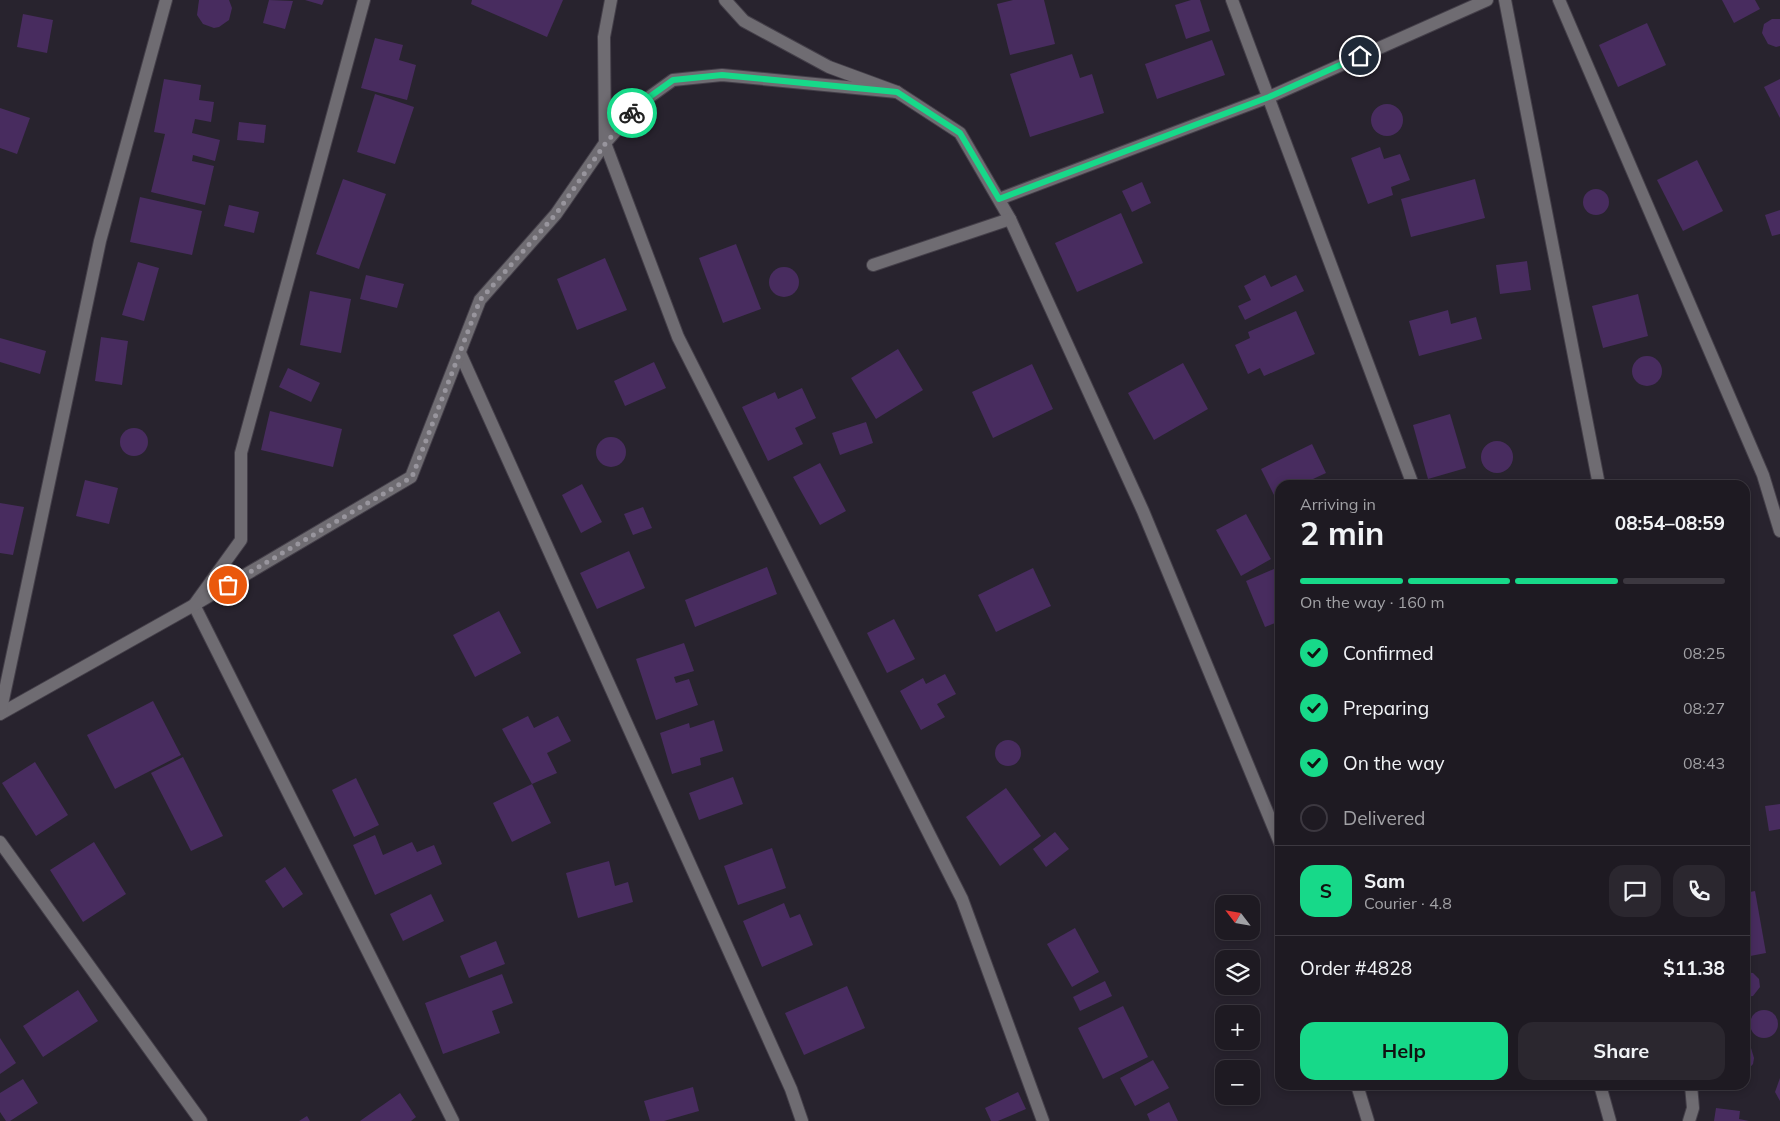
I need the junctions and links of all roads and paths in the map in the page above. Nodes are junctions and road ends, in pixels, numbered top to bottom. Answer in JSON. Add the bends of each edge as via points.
{"nodes":[{"id":1,"x":166,"y":0,"type":"edge"},
{"id":2,"x":364,"y":0,"type":"edge"},
{"id":3,"x":611,"y":0,"type":"edge"},
{"id":4,"x":725,"y":0,"type":"edge"},
{"id":5,"x":1232,"y":0,"type":"edge"},
{"id":6,"x":1487,"y":0,"type":"edge"},
{"id":7,"x":1505,"y":0,"type":"edge"},
{"id":8,"x":1559,"y":0,"type":"edge"},
{"id":9,"x":897,"y":92,"type":"junction"},
{"id":10,"x":1269,"y":97,"type":"junction"},
{"id":11,"x":605,"y":144,"type":"junction"},
{"id":12,"x":999,"y":199,"type":"junction"},
{"id":13,"x":1010,"y":219,"type":"junction"},
{"id":14,"x":873,"y":265,"type":"dead end"},
{"id":15,"x":460,"y":353,"type":"junction"},
{"id":16,"x":1411,"y":480,"type":"edge"},
{"id":17,"x":1598,"y":480,"type":"edge"},
{"id":18,"x":1780,"y":531,"type":"edge"},
{"id":19,"x":194,"y":605,"type":"junction"},
{"id":20,"x":0,"y":714,"type":"edge"},
{"id":21,"x":1275,"y":831,"type":"edge"},
{"id":22,"x":0,"y":842,"type":"edge"},
{"id":23,"x":1359,"y":1090,"type":"edge"},
{"id":24,"x":1601,"y":1090,"type":"edge"},
{"id":25,"x":1691,"y":1090,"type":"edge"},
{"id":26,"x":201,"y":1121,"type":"edge"},
{"id":27,"x":453,"y":1121,"type":"edge"},
{"id":28,"x":802,"y":1121,"type":"edge"},
{"id":29,"x":1043,"y":1121,"type":"edge"},
{"id":30,"x":1368,"y":1121,"type":"edge"},
{"id":31,"x":1610,"y":1121,"type":"edge"},
{"id":32,"x":1689,"y":1121,"type":"edge"}],
"edges":[{"from":1,"to":20,"type":"street","via":[[100,241]]},
{"from":2,"to":19,"type":"street","via":[[241,452],[241,540]]},
{"from":3,"to":11,"type":"street","via":[[604,37]]},
{"from":4,"to":9,"type":"street","via":[[744,21],[829,67]]},
{"from":5,"to":10,"type":"street"},
{"from":6,"to":10,"type":"street"},
{"from":7,"to":17,"type":"street"},
{"from":8,"to":18,"type":"street","via":[[1763,475]]},
{"from":9,"to":11,"type":"street","via":[[722,75],[673,80],[641,103]]},
{"from":9,"to":12,"type":"street","via":[[960,133]]},
{"from":10,"to":12,"type":"street"},
{"from":10,"to":16,"type":"street"},
{"from":11,"to":15,"type":"street","via":[[556,214],[480,300]]},
{"from":11,"to":29,"type":"street","via":[[678,337],[962,899]]},
{"from":12,"to":13,"type":"street"},
{"from":13,"to":14,"type":"street"},
{"from":13,"to":21,"type":"street","via":[[1143,511]]},
{"from":15,"to":19,"type":"street","via":[[412,477]]},
{"from":15,"to":28,"type":"street","via":[[791,1089]]},
{"from":19,"to":20,"type":"street"},
{"from":19,"to":27,"type":"street"},
{"from":22,"to":26,"type":"street"},
{"from":23,"to":30,"type":"street"},
{"from":24,"to":31,"type":"street"},
{"from":25,"to":32,"type":"street","via":[[1693,1108]]}]}
